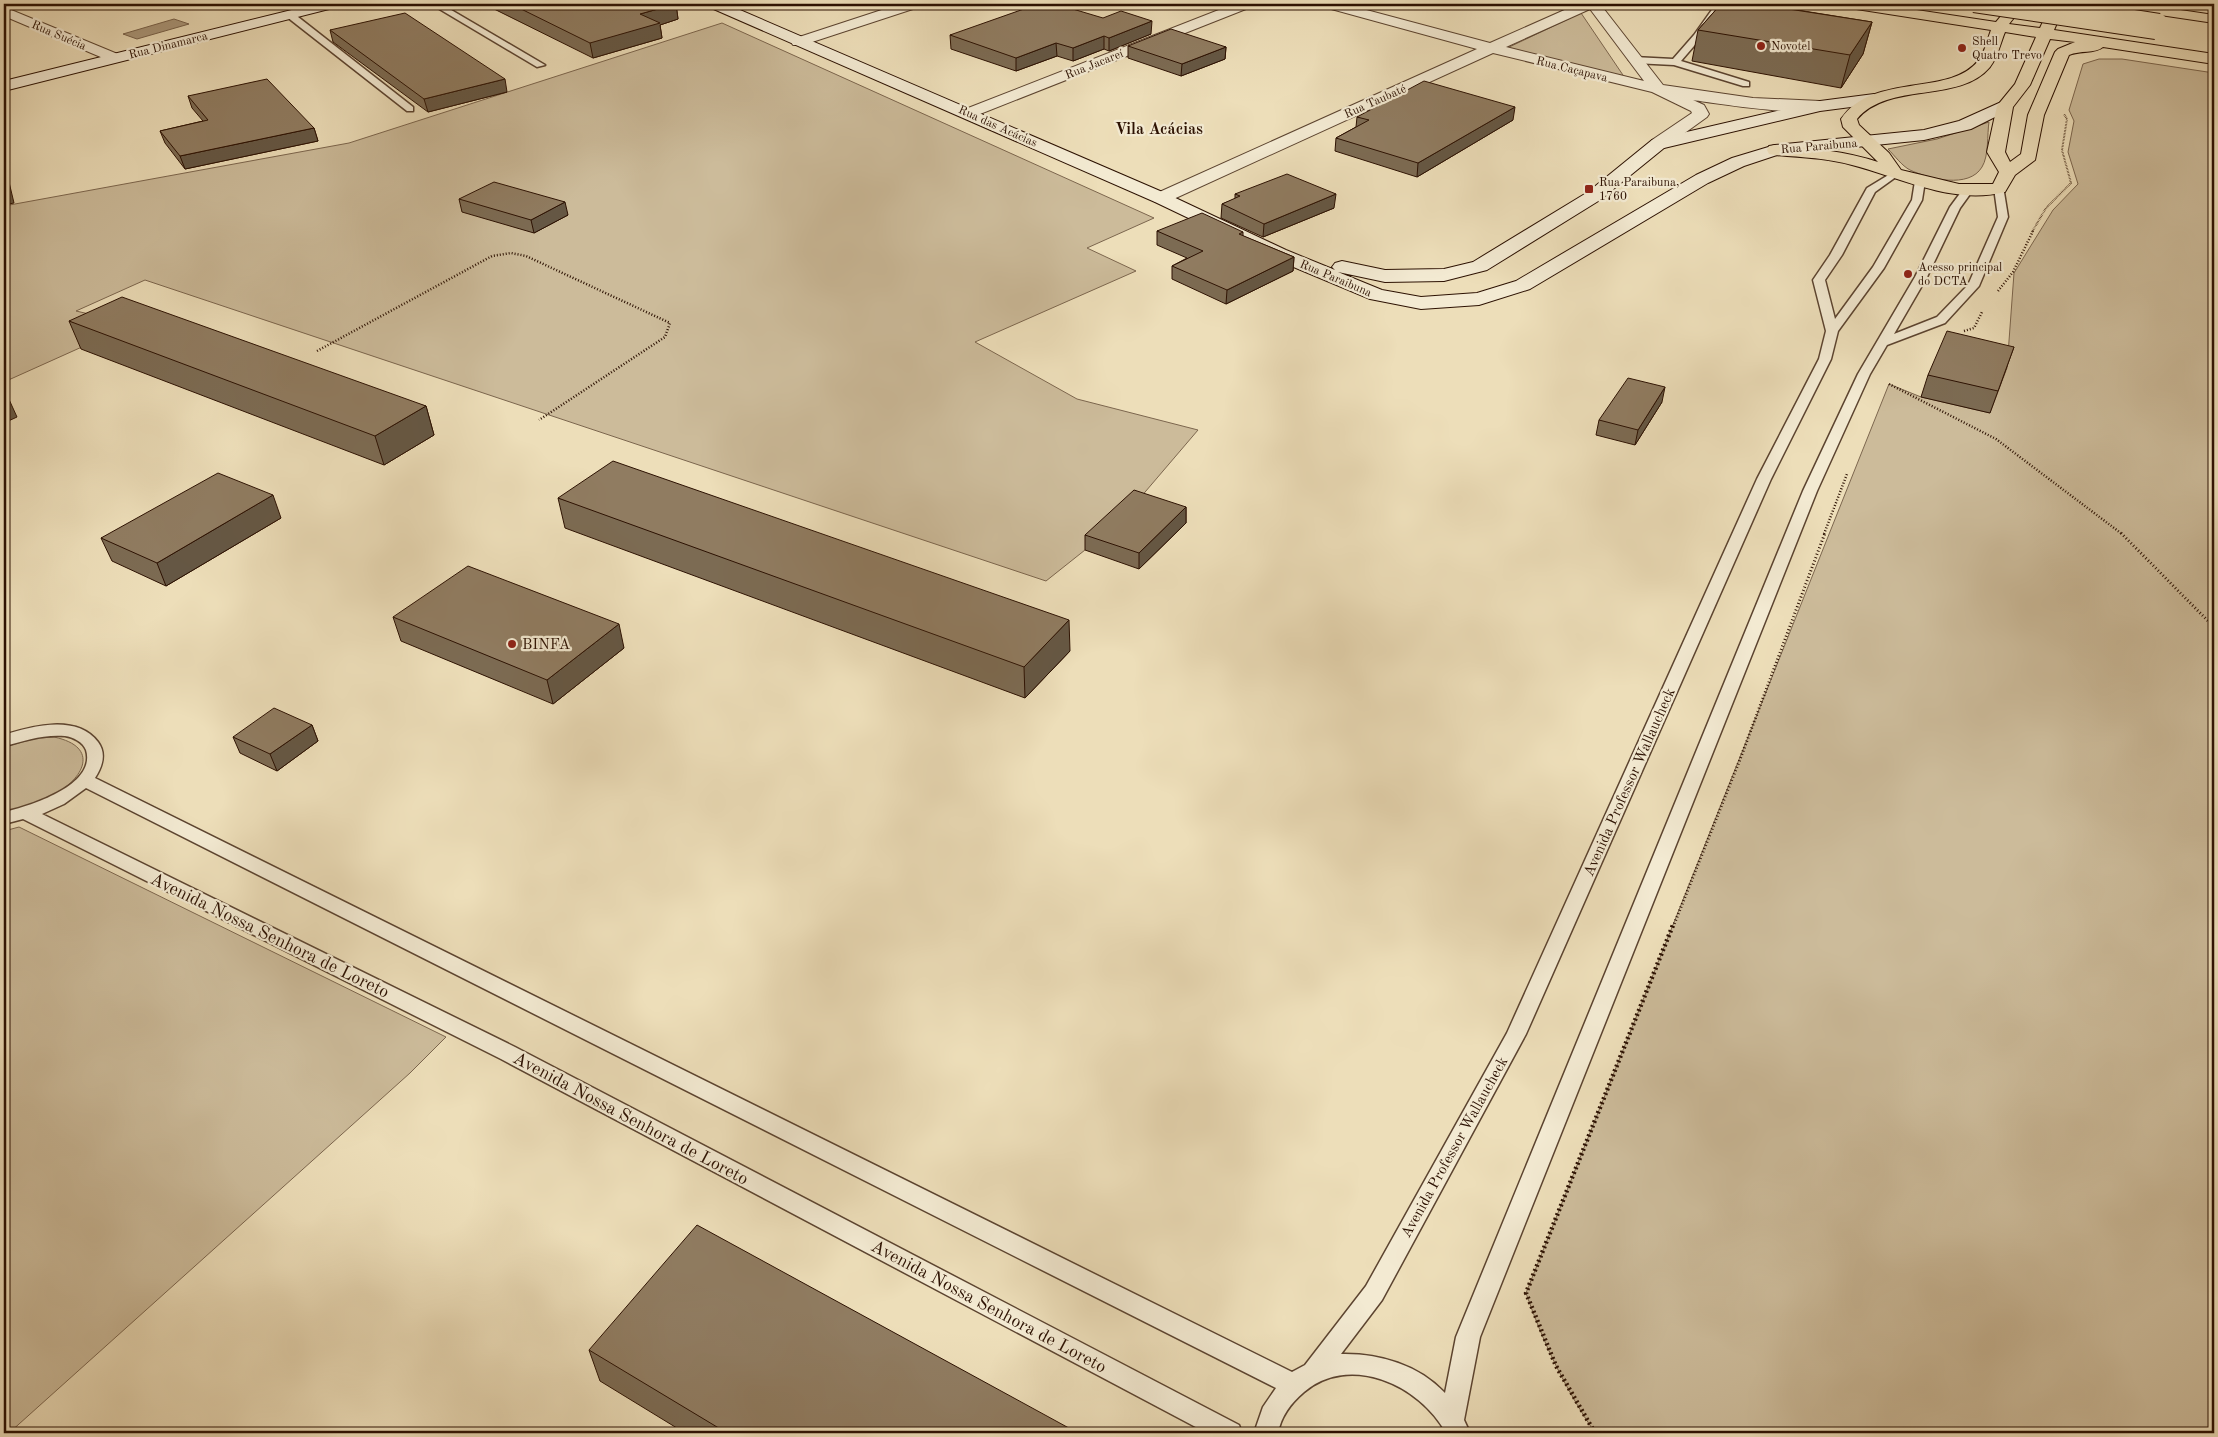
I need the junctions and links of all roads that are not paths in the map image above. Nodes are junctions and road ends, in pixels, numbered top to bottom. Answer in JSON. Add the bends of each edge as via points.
{"nodes":[{"id":1,"x":332,"y":4,"type":"edge"},
{"id":2,"x":435,"y":4,"type":"edge"},
{"id":3,"x":714,"y":4,"type":"edge"},
{"id":4,"x":914,"y":4,"type":"edge"},
{"id":5,"x":1246,"y":4,"type":"edge"},
{"id":6,"x":1329,"y":4,"type":"edge"},
{"id":7,"x":1589,"y":4,"type":"edge"},
{"id":8,"x":1593,"y":4,"type":"edge"},
{"id":9,"x":1720,"y":4,"type":"edge"},
{"id":10,"x":1850,"y":4,"type":"edge"},
{"id":11,"x":1974,"y":4,"type":"edge"},
{"id":12,"x":2018,"y":4,"type":"edge"},
{"id":13,"x":2044,"y":4,"type":"edge"},
{"id":14,"x":2058,"y":4,"type":"edge"},
{"id":15,"x":2113,"y":4,"type":"edge"},
{"id":16,"x":4,"y":11,"type":"edge"},
{"id":17,"x":290,"y":15,"type":"junction"},
{"id":18,"x":2214,"y":19,"type":"edge"},
{"id":19,"x":2160,"y":21,"type":"junction"},
{"id":20,"x":2000,"y":27,"type":"junction"},
{"id":21,"x":2214,"y":30,"type":"edge"},
{"id":22,"x":2044,"y":34,"type":"junction"},
{"id":23,"x":2176,"y":34,"type":"dead end"},
{"id":24,"x":798,"y":42,"type":"junction"},
{"id":25,"x":1490,"y":48,"type":"junction"},
{"id":26,"x":2192,"y":56,"type":"junction"},
{"id":27,"x":115,"y":58,"type":"junction"},
{"id":28,"x":2214,"y":59,"type":"edge"},
{"id":29,"x":1634,"y":60,"type":"junction"},
{"id":30,"x":1675,"y":62,"type":"junction"},
{"id":31,"x":540,"y":65,"type":"dead end"},
{"id":32,"x":1746,"y":84,"type":"dead end"},
{"id":33,"x":4,"y":86,"type":"edge"},
{"id":34,"x":1659,"y":90,"type":"junction"},
{"id":35,"x":1874,"y":98,"type":"junction"},
{"id":36,"x":1820,"y":106,"type":"junction"},
{"id":37,"x":2005,"y":106,"type":"junction"},
{"id":38,"x":410,"y":109,"type":"dead end"},
{"id":39,"x":969,"y":114,"type":"junction"},
{"id":40,"x":1866,"y":141,"type":"junction"},
{"id":41,"x":1658,"y":144,"type":"junction"},
{"id":42,"x":1775,"y":150,"type":"junction"},
{"id":43,"x":2008,"y":172,"type":"junction"},
{"id":44,"x":1895,"y":174,"type":"junction"},
{"id":45,"x":1920,"y":181,"type":"junction"},
{"id":46,"x":1998,"y":188,"type":"junction"},
{"id":47,"x":1968,"y":190,"type":"junction"},
{"id":48,"x":1161,"y":198,"type":"junction"},
{"id":49,"x":1279,"y":254,"type":"junction"},
{"id":50,"x":1832,"y":331,"type":"junction"},
{"id":51,"x":1883,"y":342,"type":"junction"},
{"id":52,"x":4,"y":740,"type":"edge"},
{"id":53,"x":84,"y":780,"type":"junction"},
{"id":54,"x":27,"y":814,"type":"junction"},
{"id":55,"x":4,"y":818,"type":"edge"},
{"id":56,"x":1314,"y":1372,"type":"junction"},
{"id":57,"x":1294,"y":1385,"type":"junction"},
{"id":58,"x":1455,"y":1427,"type":"edge"},
{"id":59,"x":1230,"y":1433,"type":"edge"},
{"id":60,"x":1266,"y":1433,"type":"edge"}],
"edges":[{"from":1,"to":17,"type":"main road","name":"Rua Dinamarca"},
{"from":2,"to":31,"type":"lane"},
{"from":3,"to":24,"type":"main road","name":"Rua das Acácias"},
{"from":4,"to":24,"type":"main road"},
{"from":5,"to":39,"type":"main road","name":"Rua Jacareí"},
{"from":6,"to":25,"type":"main road","name":"Rua Caçapava"},
{"from":7,"to":25,"type":"main road","name":"Rua Taubaté"},
{"from":8,"to":29,"type":"main road"},
{"from":9,"to":30,"type":"lane"},
{"from":10,"to":20,"type":"main road"},
{"from":11,"to":19,"type":"main road","bridge":true},
{"from":12,"to":20,"type":"main road","name":"Rua Paraibuna"},
{"from":13,"to":19,"type":"main road","bridge":true},
{"from":14,"to":22,"type":"main road"},
{"from":15,"to":19,"type":"main road"},
{"from":16,"to":27,"type":"main road","name":"Rua Suécia"},
{"from":17,"to":27,"type":"main road","name":"Rua Dinamarca"},
{"from":17,"to":38,"type":"lane"},
{"from":18,"to":19,"type":"main road"},
{"from":19,"to":21,"type":"main road"},
{"from":19,"to":23,"type":"main road"},
{"from":20,"to":22,"type":"main road"},
{"from":20,"to":35,"type":"main road","name":"Rua Paraibuna","via":[[1985,66],[1978,70],[1944,85]]},
{"from":22,"to":26,"type":"main road"},
{"from":22,"to":37,"type":"main road","via":[[2022,85]]},
{"from":24,"to":39,"type":"main road","name":"Rua das Acácias"},
{"from":25,"to":34,"type":"main road","name":"Rua Caçapava"},
{"from":25,"to":48,"type":"main road","name":"Rua Taubaté"},
{"from":26,"to":28,"type":"main road"},
{"from":26,"to":43,"type":"main road","via":[[2092,46],[2063,52],[2036,115],[2029,156]]},
{"from":27,"to":33,"type":"main road","name":"Rua Dinamarca"},
{"from":29,"to":30,"type":"lane"},
{"from":29,"to":34,"type":"main road"},
{"from":30,"to":32,"type":"lane"},
{"from":34,"to":36,"type":"main road","name":"Rua Caçapava","via":[[1753,104]]},
{"from":34,"to":41,"type":"main road","name":"Rua Paraibuna","via":[[1698,108],[1701,114]]},
{"from":35,"to":36,"type":"main road","name":"Rua Paraibuna"},
{"from":35,"to":40,"type":"main road","via":[[1853,112],[1849,119],[1851,127]]},
{"from":36,"to":41,"type":"main road","name":"Rua Paraibuna"},
{"from":37,"to":40,"type":"main road","name":"Rua Paraibuna","via":[[1965,125],[1924,135]]},
{"from":37,"to":43,"type":"main road","via":[[1996,152]]},
{"from":39,"to":48,"type":"main road","name":"Rua das Acácias"},
{"from":40,"to":42,"type":"main road","name":"Rua Paraibuna"},
{"from":40,"to":44,"type":"main road","via":[[1883,156]]},
{"from":41,"to":49,"type":"main road","name":"Rua Paraibuna","via":[[1594,196],[1480,266],[1444,275],[1385,276]]},
{"from":42,"to":44,"type":"main road","via":[[1855,160]]},
{"from":42,"to":49,"type":"main road","name":"Rua Paraibuna","via":[[1738,162],[1702,179],[1523,285],[1479,299],[1422,303],[1377,295]]},
{"from":43,"to":46,"type":"main road"},
{"from":44,"to":45,"type":"main road"},
{"from":44,"to":50,"type":"lane","via":[[1872,190],[1819,280]]},
{"from":45,"to":47,"type":"main road"},
{"from":45,"to":50,"type":"lane","name":"Avenida Professor Wallaucheck","via":[[1917,200],[1878,268]]},
{"from":46,"to":47,"type":"main road"},
{"from":46,"to":51,"type":"lane","via":[[2002,217],[1973,286],[1941,320]]},
{"from":47,"to":51,"type":"lane","via":[[1955,207],[1921,277]]},
{"from":48,"to":49,"type":"main road","name":"Rua das Acácias"},
{"from":50,"to":56,"type":"lane","name":"Avenida Professor Wallaucheck","via":[[1825,359],[1764,479],[1516,1034],[1374,1293]]},
{"from":51,"to":58,"type":"lane","via":[[1864,374],[1810,491],[1472,1328]]},
{"from":52,"to":53,"type":"lane","via":[[47,730],[78,735],[94,750],[92,769]]},
{"from":53,"to":54,"type":"lane","via":[[49,805]]},
{"from":53,"to":57,"type":"lane"},
{"from":54,"to":55,"type":"lane"},
{"from":54,"to":59,"type":"lane","name":"Avenida Nossa Senhora de Loreto","via":[[508,1053]]},
{"from":56,"to":57,"type":"lane"},
{"from":56,"to":58,"type":"lane","via":[[1337,1365],[1370,1365],[1402,1375],[1430,1394]]},
{"from":57,"to":60,"type":"lane","via":[[1277,1403]]}]}
